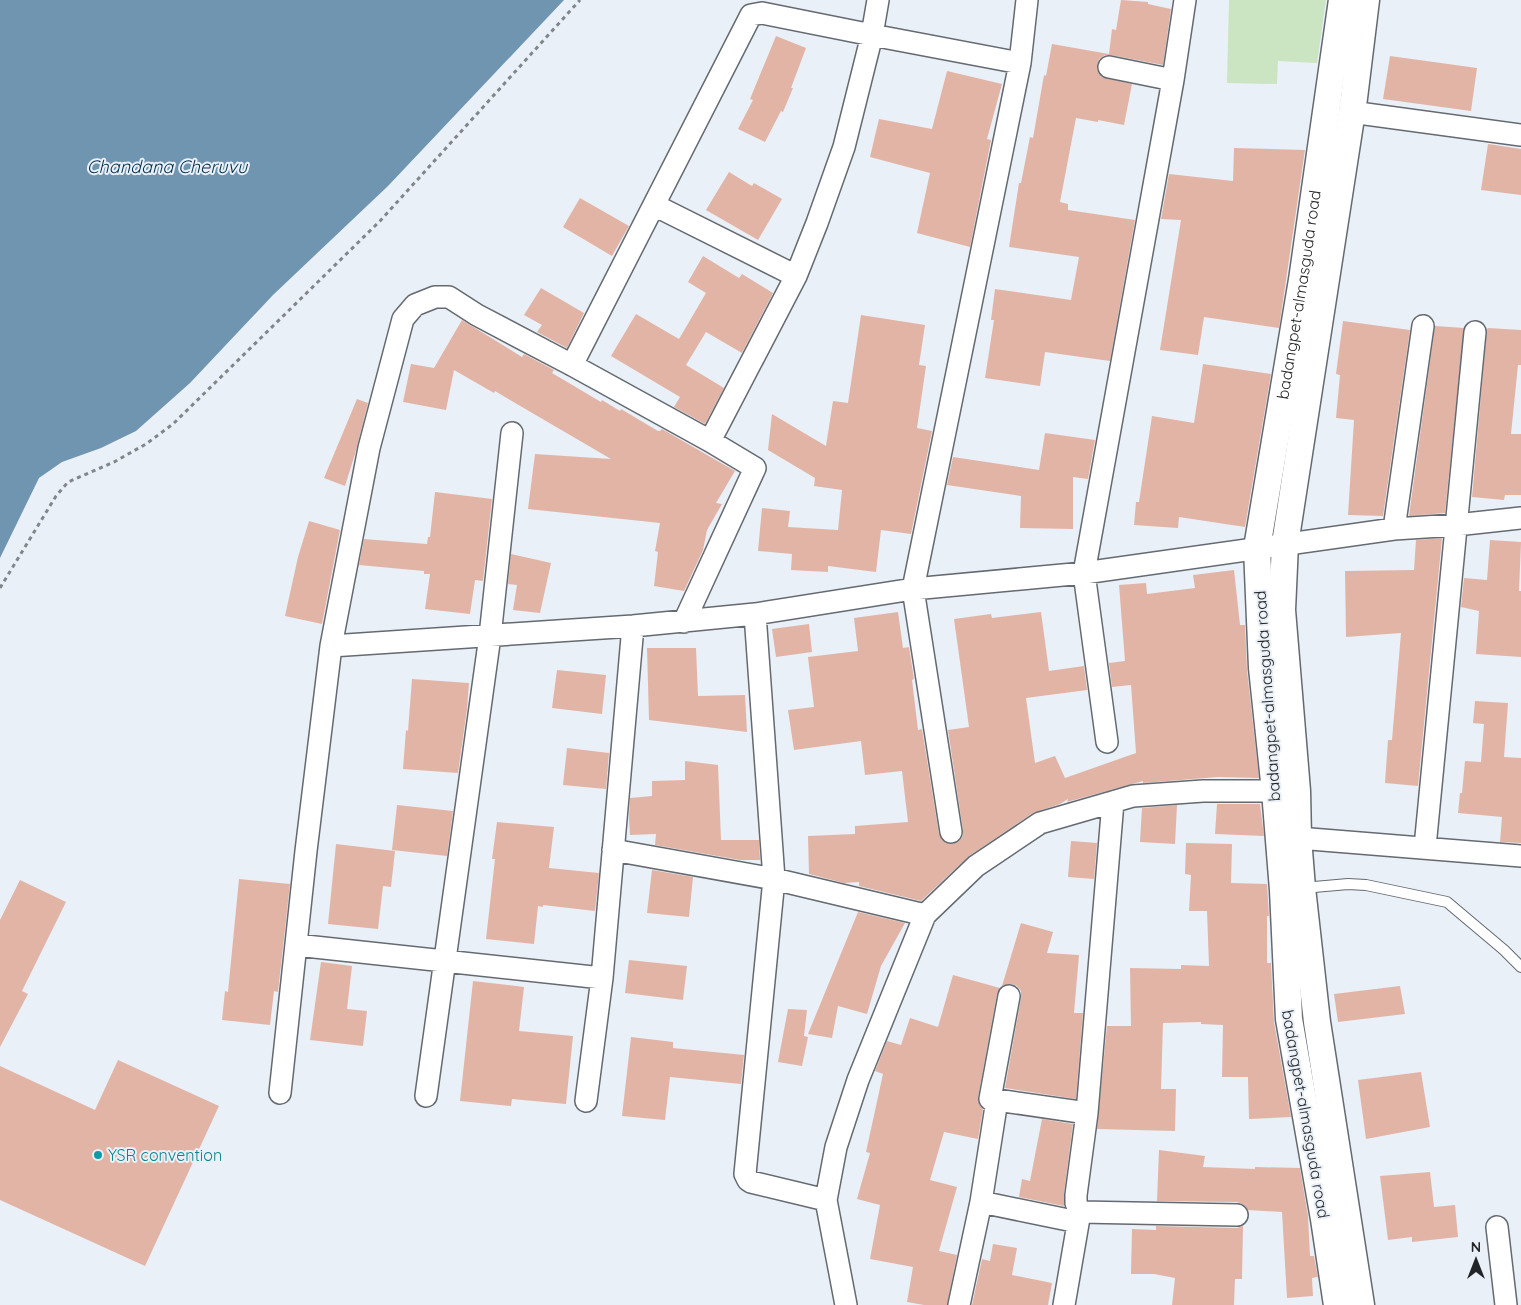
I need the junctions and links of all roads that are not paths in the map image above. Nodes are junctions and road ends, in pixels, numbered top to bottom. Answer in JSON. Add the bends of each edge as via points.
{"nodes":[{"id":1,"x":878,"y":0,"type":"edge"},
{"id":2,"x":1027,"y":0,"type":"edge"},
{"id":3,"x":1184,"y":0,"type":"edge"},
{"id":4,"x":1342,"y":0,"type":"edge"},
{"id":5,"x":1366,"y":0,"type":"edge"},
{"id":6,"x":872,"y":35,"type":"junction"},
{"id":7,"x":1020,"y":63,"type":"junction"},
{"id":8,"x":1109,"y":67,"type":"dead end"},
{"id":9,"x":1173,"y":80,"type":"junction"},
{"id":10,"x":1351,"y":112,"type":"junction"},
{"id":11,"x":1521,"y":135,"type":"edge"},
{"id":12,"x":654,"y":205,"type":"junction"},
{"id":13,"x":796,"y":276,"type":"junction"},
{"id":14,"x":1423,"y":326,"type":"dead end"},
{"id":15,"x":1475,"y":332,"type":"dead end"},
{"id":16,"x":572,"y":364,"type":"junction"},
{"id":17,"x":512,"y":433,"type":"dead end"},
{"id":18,"x":710,"y":441,"type":"junction"},
{"id":19,"x":1521,"y":518,"type":"edge"},
{"id":20,"x":1456,"y":525,"type":"junction"},
{"id":21,"x":1394,"y":529,"type":"junction"},
{"id":22,"x":1285,"y":544,"type":"junction"},
{"id":23,"x":1257,"y":548,"type":"junction"},
{"id":24,"x":1084,"y":573,"type":"junction"},
{"id":25,"x":914,"y":589,"type":"junction"},
{"id":26,"x":755,"y":614,"type":"junction"},
{"id":27,"x":684,"y":622,"type":"junction"},
{"id":28,"x":633,"y":626,"type":"junction"},
{"id":29,"x":490,"y":636,"type":"junction"},
{"id":30,"x":331,"y":646,"type":"junction"},
{"id":31,"x":1107,"y":742,"type":"dead end"},
{"id":32,"x":1274,"y":791,"type":"junction"},
{"id":33,"x":1113,"y":802,"type":"junction"},
{"id":34,"x":951,"y":832,"type":"dead end"},
{"id":35,"x":1298,"y":838,"type":"junction"},
{"id":36,"x":1425,"y":847,"type":"junction"},
{"id":37,"x":613,"y":850,"type":"junction"},
{"id":38,"x":1521,"y":856,"type":"edge"},
{"id":39,"x":774,"y":879,"type":"junction"},
{"id":40,"x":1302,"y":888,"type":"junction"},
{"id":41,"x":926,"y":915,"type":"junction"},
{"id":42,"x":296,"y":946,"type":"junction"},
{"id":43,"x":444,"y":962,"type":"junction"},
{"id":44,"x":1521,"y":967,"type":"edge"},
{"id":45,"x":602,"y":978,"type":"junction"},
{"id":46,"x":1008,"y":996,"type":"dead end"},
{"id":47,"x":280,"y":1094,"type":"dead end"},
{"id":48,"x":426,"y":1096,"type":"dead end"},
{"id":49,"x":997,"y":1100,"type":"junction"},
{"id":50,"x":586,"y":1101,"type":"dead end"},
{"id":51,"x":1087,"y":1114,"type":"junction"},
{"id":52,"x":826,"y":1200,"type":"junction"},
{"id":53,"x":981,"y":1202,"type":"junction"},
{"id":54,"x":1237,"y":1214,"type":"dead end"},
{"id":55,"x":1079,"y":1217,"type":"junction"},
{"id":56,"x":1497,"y":1227,"type":"dead end"},
{"id":57,"x":1521,"y":1303,"type":"edge"},
{"id":58,"x":846,"y":1305,"type":"edge"},
{"id":59,"x":959,"y":1305,"type":"edge"},
{"id":60,"x":1064,"y":1305,"type":"edge"},
{"id":61,"x":1337,"y":1305,"type":"edge"},
{"id":62,"x":1361,"y":1305,"type":"edge"},
{"id":63,"x":1505,"y":1305,"type":"edge"}],
"edges":[{"from":1,"to":6,"type":"street"},
{"from":2,"to":7,"type":"street"},
{"from":3,"to":9,"type":"street"},
{"from":4,"to":23,"type":"street","name":"badangpet-almasguda road","via":[[1302,280]]},
{"from":5,"to":10,"type":"street","name":"badangpet-almasguda road"},
{"from":6,"to":7,"type":"street"},
{"from":6,"to":12,"type":"street","via":[[762,13],[751,15]]},
{"from":6,"to":13,"type":"street","via":[[844,147]]},
{"from":7,"to":25,"type":"street"},
{"from":8,"to":9,"type":"street"},
{"from":9,"to":24,"type":"street"},
{"from":10,"to":11,"type":"street"},
{"from":10,"to":22,"type":"street","name":"badangpet-almasguda road"},
{"from":12,"to":13,"type":"street"},
{"from":12,"to":16,"type":"street"},
{"from":13,"to":18,"type":"street"},
{"from":14,"to":21,"type":"street"},
{"from":15,"to":20,"type":"street"},
{"from":16,"to":18,"type":"street"},
{"from":16,"to":30,"type":"street","via":[[449,297],[435,297],[415,305],[403,319],[376,419]]},
{"from":17,"to":29,"type":"street"},
{"from":18,"to":27,"type":"street","via":[[755,468]]},
{"from":19,"to":20,"type":"street"},
{"from":20,"to":21,"type":"street"},
{"from":20,"to":36,"type":"street"},
{"from":21,"to":22,"type":"street"},
{"from":22,"to":23,"type":"street"},
{"from":22,"to":35,"type":"street","name":"badangpet-almasguda road","via":[[1282,610]]},
{"from":23,"to":24,"type":"street"},
{"from":23,"to":32,"type":"street","name":"badangpet-almasguda road","via":[[1262,668]]},
{"from":24,"to":25,"type":"street"},
{"from":24,"to":31,"type":"street"},
{"from":25,"to":26,"type":"street"},
{"from":25,"to":34,"type":"street"},
{"from":26,"to":27,"type":"street"},
{"from":26,"to":39,"type":"street"},
{"from":27,"to":28,"type":"street"},
{"from":28,"to":29,"type":"street"},
{"from":28,"to":37,"type":"street"},
{"from":29,"to":30,"type":"street"},
{"from":29,"to":43,"type":"street"},
{"from":30,"to":42,"type":"street"},
{"from":32,"to":33,"type":"street","via":[[1203,791],[1133,796]]},
{"from":32,"to":61,"type":"street","name":"badangpet-almasguda road","via":[[1288,1020]]},
{"from":33,"to":41,"type":"street","via":[[1040,823],[976,866]]},
{"from":33,"to":51,"type":"street"},
{"from":35,"to":36,"type":"street"},
{"from":35,"to":40,"type":"street","name":"badangpet-almasguda road"},
{"from":36,"to":38,"type":"street"},
{"from":37,"to":39,"type":"street"},
{"from":37,"to":45,"type":"street"},
{"from":39,"to":41,"type":"street"},
{"from":39,"to":52,"type":"street","via":[[744,1174],[751,1182]]},
{"from":40,"to":44,"type":"lane","via":[[1366,885],[1447,902]]},
{"from":40,"to":62,"type":"street","name":"badangpet-almasguda road","via":[[1317,1022]]},
{"from":41,"to":52,"type":"street","via":[[858,1080],[836,1147]]},
{"from":42,"to":43,"type":"street"},
{"from":42,"to":47,"type":"street"},
{"from":43,"to":45,"type":"street"},
{"from":43,"to":48,"type":"street"},
{"from":45,"to":50,"type":"street"},
{"from":46,"to":49,"type":"street","via":[[990,1099]]},
{"from":49,"to":51,"type":"street"},
{"from":49,"to":53,"type":"street"},
{"from":51,"to":55,"type":"street","via":[[1076,1195]]},
{"from":52,"to":58,"type":"street"},
{"from":53,"to":55,"type":"street"},
{"from":53,"to":59,"type":"street"},
{"from":54,"to":55,"type":"street"},
{"from":55,"to":60,"type":"street"},
{"from":56,"to":63,"type":"street"},
{"from":57,"to":63,"type":"street"}]}
